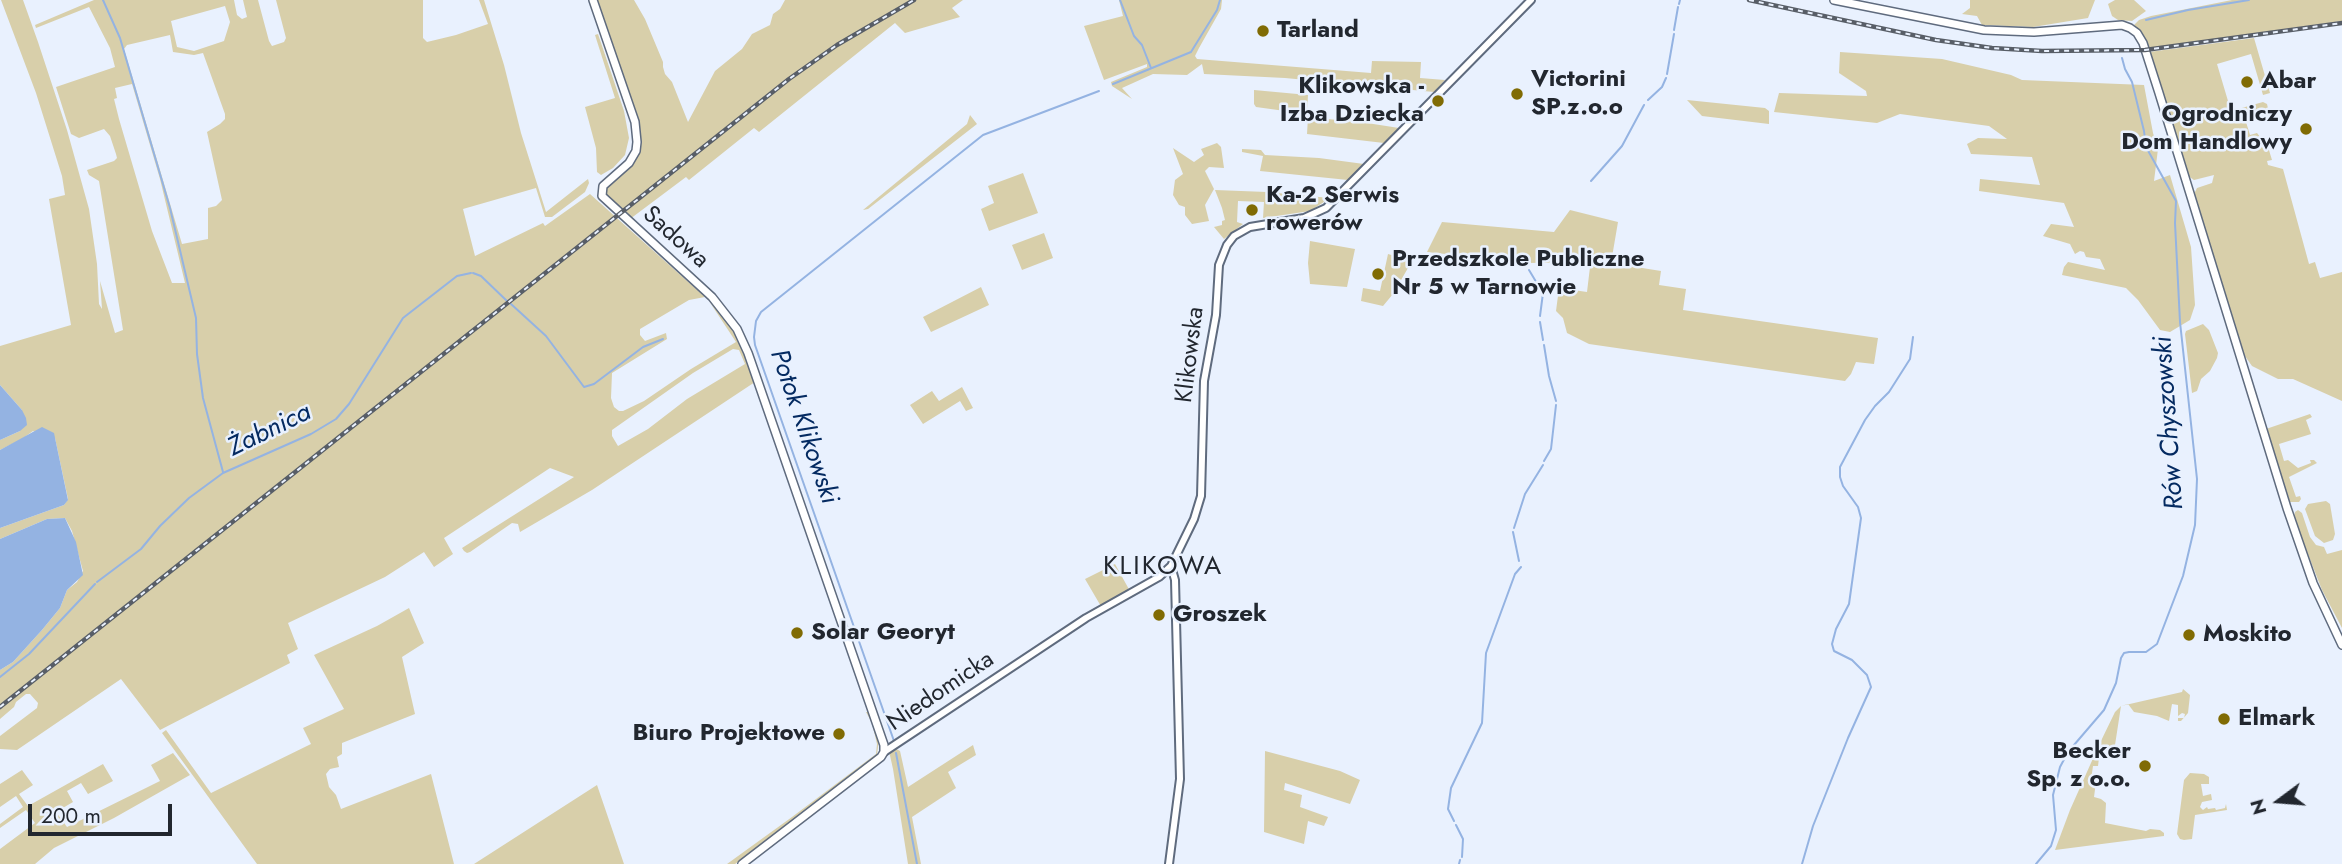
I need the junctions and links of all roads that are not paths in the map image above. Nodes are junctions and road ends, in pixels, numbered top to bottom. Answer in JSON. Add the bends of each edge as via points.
{"nodes":[{"id":1,"x":593,"y":0,"type":"edge"},
{"id":2,"x":1531,"y":0,"type":"edge"},
{"id":3,"x":1834,"y":0,"type":"edge"},
{"id":4,"x":1171,"y":566,"type":"junction"},
{"id":5,"x":2342,"y":645,"type":"edge"},
{"id":6,"x":884,"y":752,"type":"junction"},
{"id":7,"x":742,"y":864,"type":"edge"},
{"id":8,"x":1168,"y":864,"type":"edge"}],
"edges":[{"from":1,"to":6,"type":"main road","name":"Sadowa","via":[[635,122],[637,142],[629,163],[601,190],[604,200],[711,296],[737,329]]},
{"from":2,"to":4,"type":"street","name":"Klikowska","via":[[1325,208],[1304,218],[1250,227],[1227,246],[1219,265],[1204,381],[1201,496]]},
{"from":3,"to":5,"type":"main road","via":[[1984,30],[2034,32],[2122,25],[2137,33],[2294,529]]},
{"from":4,"to":6,"type":"street","name":"Niedomicka"},
{"from":4,"to":8,"type":"street","via":[[1180,779]]},
{"from":6,"to":7,"type":"main road","name":"Niedomicka"}]}
